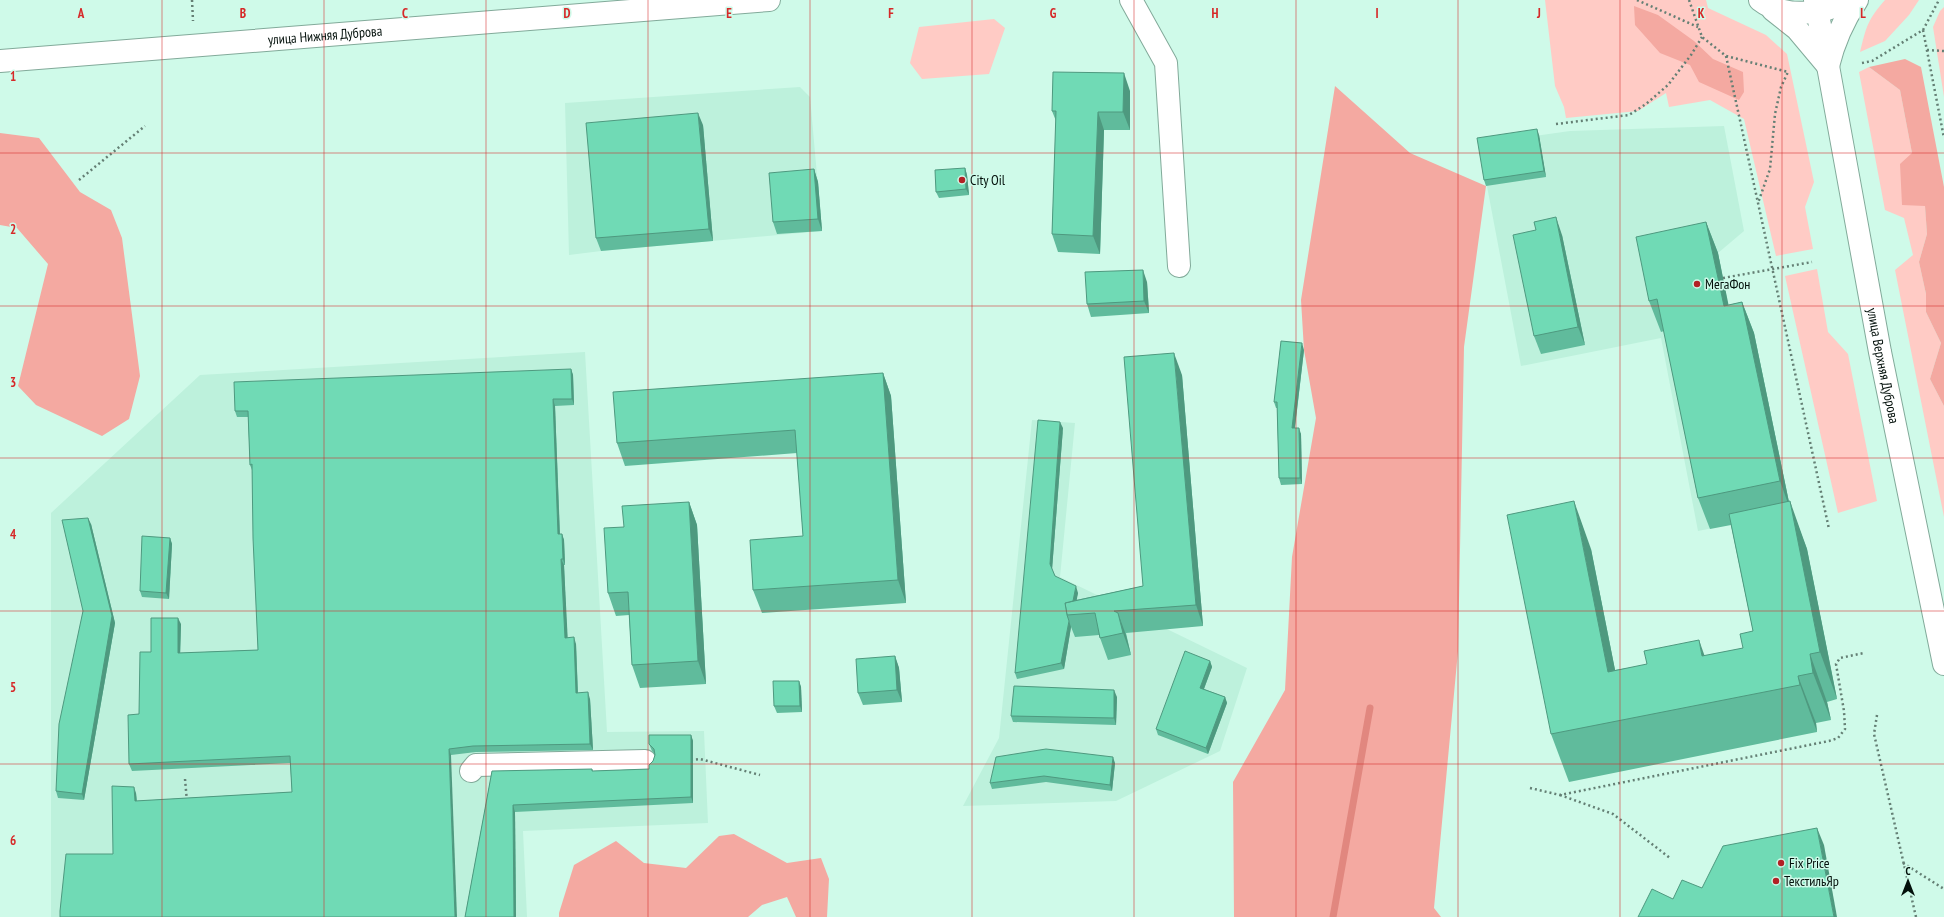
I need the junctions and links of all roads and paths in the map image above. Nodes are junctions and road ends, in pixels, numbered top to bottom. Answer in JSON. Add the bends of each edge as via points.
{"nodes":[{"id":1,"x":192,"y":0,"type":"edge"},
{"id":2,"x":769,"y":0,"type":"edge"},
{"id":3,"x":1130,"y":0,"type":"edge"},
{"id":4,"x":1637,"y":0,"type":"edge"},
{"id":5,"x":1689,"y":0,"type":"edge"},
{"id":6,"x":1849,"y":0,"type":"edge"},
{"id":7,"x":1857,"y":0,"type":"edge"},
{"id":8,"x":1939,"y":0,"type":"edge"},
{"id":9,"x":1763,"y":2,"type":"edge"},
{"id":10,"x":638,"y":5,"type":"edge"},
{"id":11,"x":1816,"y":6,"type":"edge"},
{"id":12,"x":193,"y":16,"type":"dead end"},
{"id":13,"x":1698,"y":28,"type":"junction"},
{"id":14,"x":1923,"y":30,"type":"junction"},
{"id":15,"x":1702,"y":37,"type":"junction"},
{"id":16,"x":1927,"y":50,"type":"junction"},
{"id":17,"x":1944,"y":51,"type":"edge"},
{"id":18,"x":1726,"y":56,"type":"junction"},
{"id":19,"x":0,"y":61,"type":"edge"},
{"id":20,"x":1862,"y":63,"type":"dead end"},
{"id":21,"x":1828,"y":66,"type":"junction"},
{"id":22,"x":1556,"y":124,"type":"dead end"},
{"id":23,"x":144,"y":126,"type":"dead end"},
{"id":24,"x":1944,"y":138,"type":"edge"},
{"id":25,"x":79,"y":180,"type":"dead end"},
{"id":26,"x":1758,"y":204,"type":"junction"},
{"id":27,"x":1812,"y":262,"type":"dead end"},
{"id":28,"x":1179,"y":266,"type":"dead end"},
{"id":29,"x":1772,"y":269,"type":"junction"},
{"id":30,"x":1723,"y":278,"type":"dead end"},
{"id":31,"x":1829,"y":529,"type":"dead end"},
{"id":32,"x":1864,"y":653,"type":"dead end"},
{"id":33,"x":1944,"y":664,"type":"edge"},
{"id":34,"x":1877,"y":715,"type":"dead end"},
{"id":35,"x":684,"y":760,"type":"edge"},
{"id":36,"x":645,"y":761,"type":"dead end"},
{"id":37,"x":471,"y":771,"type":"dead end"},
{"id":38,"x":760,"y":775,"type":"dead end"},
{"id":39,"x":185,"y":779,"type":"dead end"},
{"id":40,"x":1530,"y":788,"type":"dead end"},
{"id":41,"x":1560,"y":795,"type":"junction"},
{"id":42,"x":187,"y":803,"type":"edge"},
{"id":43,"x":1670,"y":858,"type":"dead end"},
{"id":44,"x":1903,"y":863,"type":"junction"},
{"id":45,"x":1944,"y":889,"type":"edge"},
{"id":46,"x":1916,"y":917,"type":"edge"}],
"edges":[{"from":1,"to":12,"type":"path"},
{"from":2,"to":10,"type":"street","name":"улица Нижняя Дуброва"},
{"from":3,"to":28,"type":"street","via":[[1166,63]]},
{"from":4,"to":13,"type":"path"},
{"from":5,"to":13,"type":"path"},
{"from":6,"to":11,"type":"street","via":[[1838,6]]},
{"from":7,"to":21,"type":"street","name":"улица Верхняя Дуброва","via":[[1846,16],[1834,43]]},
{"from":8,"to":14,"type":"path"},
{"from":9,"to":11,"type":"street","via":[[1798,13]]},
{"from":9,"to":21,"type":"street","name":"улица Верхняя Дуброва","via":[[1797,29]]},
{"from":10,"to":19,"type":"street","name":"улица Нижняя Дуброва"},
{"from":11,"to":21,"type":"street","name":"улица Верхняя Дуброва"},
{"from":13,"to":15,"type":"path"},
{"from":14,"to":16,"type":"path"},
{"from":14,"to":20,"type":"path","via":[[1872,61]]},
{"from":15,"to":18,"type":"path"},
{"from":15,"to":22,"type":"path","via":[[1668,85],[1630,115]]},
{"from":16,"to":17,"type":"path"},
{"from":16,"to":24,"type":"path"},
{"from":18,"to":26,"type":"path"},
{"from":18,"to":26,"type":"path","via":[[1788,72],[1775,114],[1770,169]]},
{"from":21,"to":33,"type":"street","name":"улица Верхняя Дуброва","via":[[1880,352]]},
{"from":23,"to":25,"type":"path"},
{"from":26,"to":29,"type":"path"},
{"from":27,"to":29,"type":"path"},
{"from":29,"to":30,"type":"path"},
{"from":29,"to":31,"type":"path"},
{"from":32,"to":41,"type":"path","via":[[1840,658],[1836,664],[1845,722],[1843,733],[1838,738]]},
{"from":34,"to":44,"type":"path","via":[[1874,734]]},
{"from":35,"to":38,"type":"path","via":[[700,759]]},
{"from":36,"to":37,"type":"street","via":[[476,765]]},
{"from":39,"to":42,"type":"path"},
{"from":40,"to":41,"type":"path"},
{"from":41,"to":43,"type":"path","via":[[1613,814]]},
{"from":44,"to":45,"type":"path"},
{"from":44,"to":46,"type":"path"}]}
